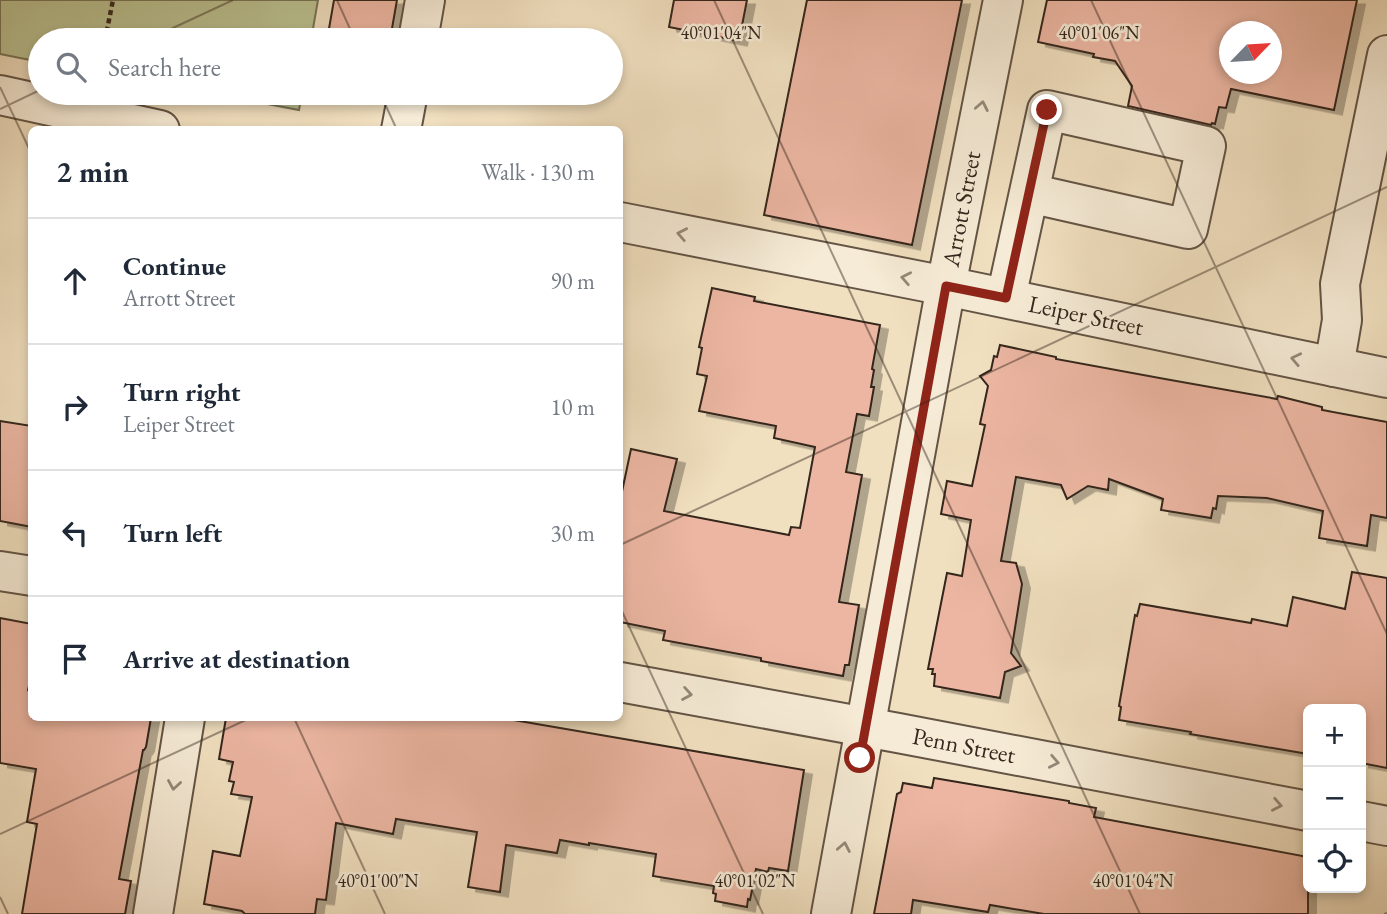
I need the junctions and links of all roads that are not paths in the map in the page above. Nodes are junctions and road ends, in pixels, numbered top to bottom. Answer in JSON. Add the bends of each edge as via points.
{"nodes":[{"id":1,"x":425,"y":0,"type":"edge"},
{"id":2,"x":1003,"y":0,"type":"edge"},
{"id":3,"x":420,"y":28,"type":"edge"},
{"id":4,"x":1387,"y":55,"type":"edge"},
{"id":5,"x":0,"y":95,"type":"edge"},
{"id":6,"x":28,"y":101,"type":"edge"},
{"id":7,"x":46,"y":105,"type":"edge"},
{"id":8,"x":406,"y":105,"type":"edge"},
{"id":9,"x":142,"y":126,"type":"edge"},
{"id":10,"x":402,"y":126,"type":"edge"},
{"id":11,"x":1387,"y":185,"type":"edge"},
{"id":12,"x":1029,"y":193,"type":"junction"},
{"id":13,"x":623,"y":223,"type":"edge"},
{"id":14,"x":946,"y":286,"type":"junction"},
{"id":15,"x":1006,"y":298,"type":"junction"},
{"id":16,"x":1342,"y":320,"type":"junction"},
{"id":17,"x":1334,"y":367,"type":"junction"},
{"id":18,"x":1387,"y":378,"type":"edge"},
{"id":19,"x":0,"y":571,"type":"edge"},
{"id":20,"x":28,"y":575,"type":"edge"},
{"id":21,"x":623,"y":683,"type":"edge"},
{"id":22,"x":185,"y":721,"type":"edge"},
{"id":23,"x":866,"y":727,"type":"junction"},
{"id":24,"x":1303,"y":810,"type":"edge"},
{"id":25,"x":1366,"y":822,"type":"edge"},
{"id":26,"x":1387,"y":826,"type":"edge"},
{"id":27,"x":153,"y":914,"type":"edge"},
{"id":28,"x":831,"y":914,"type":"edge"}],
"edges":[{"from":1,"to":3,"type":"street"},
{"from":14,"to":2,"type":"street","name":"Arrott Street","one_way":true},
{"from":4,"to":16,"type":"street","via":[[1340,284]]},
{"from":5,"to":6,"type":"street"},
{"from":7,"to":9,"type":"street"},
{"from":8,"to":10,"type":"street"},
{"from":11,"to":16,"type":"street","via":[[1366,289]]},
{"from":12,"to":12,"type":"street","via":[[1047,110],[1206,146],[1188,229]]},
{"from":12,"to":15,"type":"street"},
{"from":14,"to":13,"type":"street","name":"Leiper Street","one_way":true},
{"from":14,"to":15,"type":"street","name":"Leiper Street"},
{"from":14,"to":23,"type":"street","name":"Arrott Street"},
{"from":17,"to":15,"type":"street","name":"Leiper Street","one_way":true},
{"from":16,"to":17,"type":"street"},
{"from":17,"to":18,"type":"street","name":"Leiper Street"},
{"from":19,"to":20,"type":"street"},
{"from":21,"to":23,"type":"street","name":"Penn Street","one_way":true},
{"from":22,"to":27,"type":"street","one_way":true},
{"from":23,"to":24,"type":"street","name":"Penn Street","one_way":true},
{"from":28,"to":23,"type":"street","name":"Arrott Street","one_way":true},
{"from":25,"to":26,"type":"street"}]}
